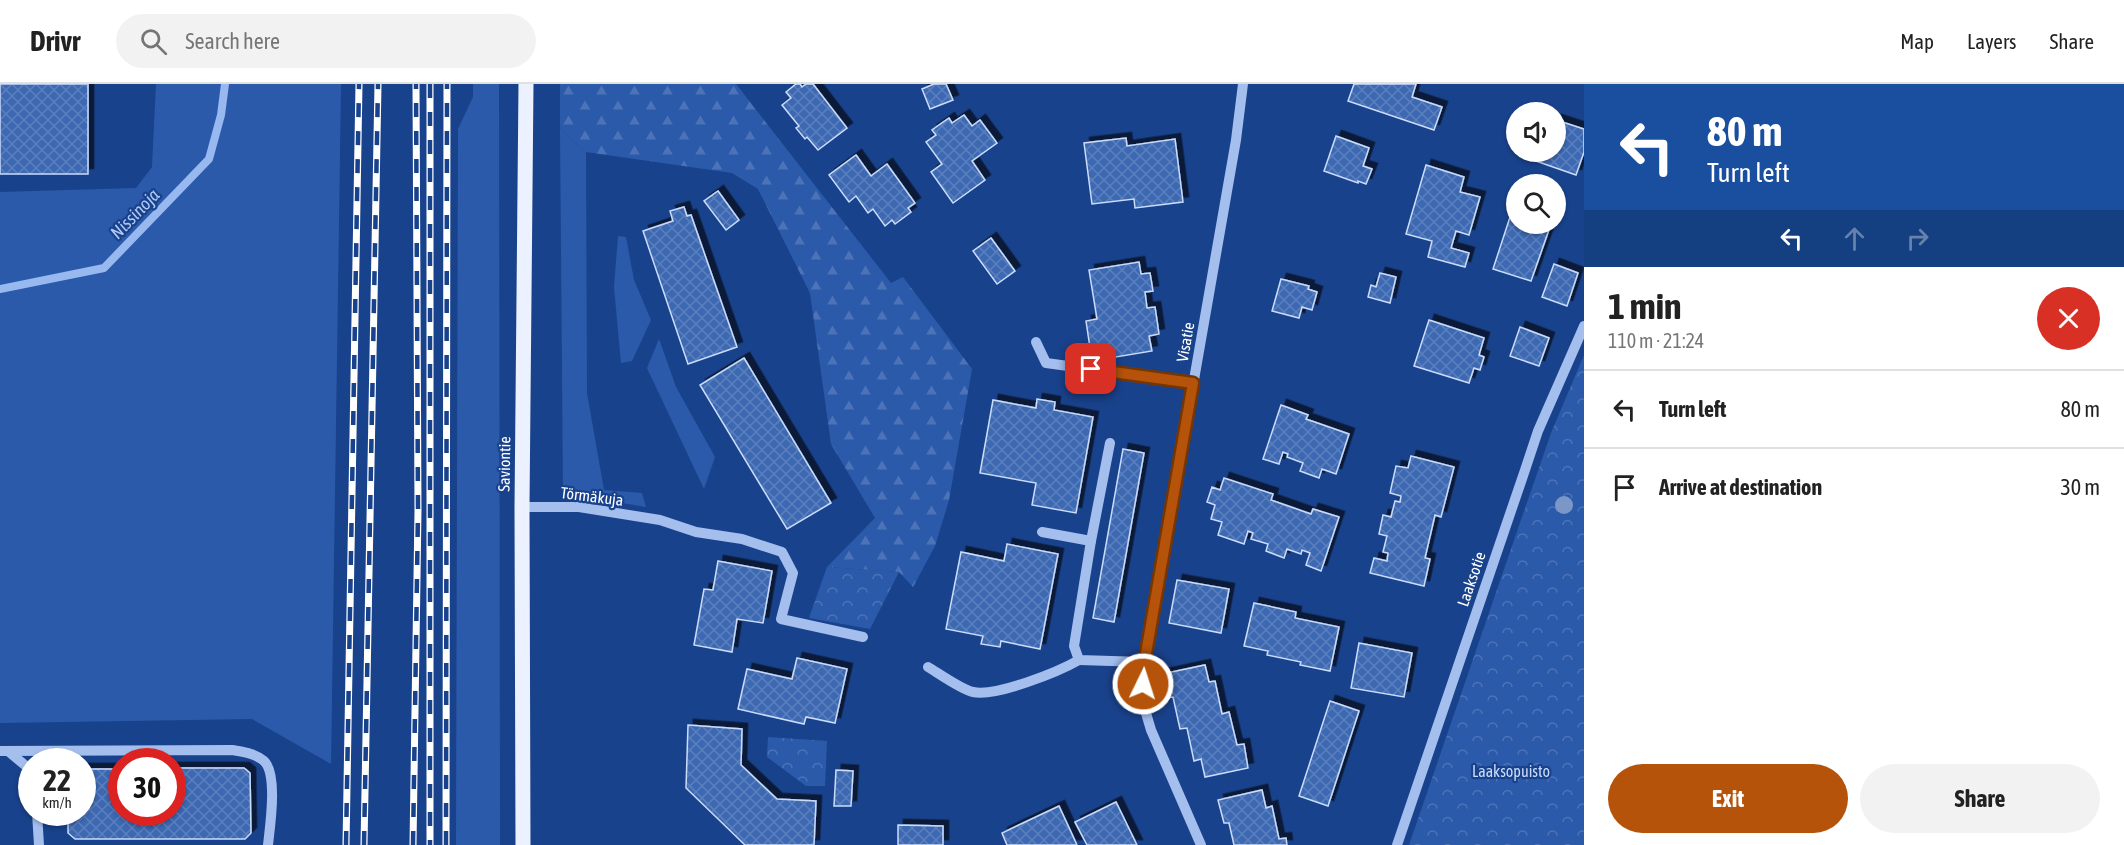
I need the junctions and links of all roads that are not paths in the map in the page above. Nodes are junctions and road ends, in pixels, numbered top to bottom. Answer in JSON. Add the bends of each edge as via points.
{"nodes":[{"id":1,"x":526,"y":84,"type":"edge"},
{"id":2,"x":1243,"y":84,"type":"edge"},
{"id":3,"x":1584,"y":326,"type":"edge"},
{"id":4,"x":1036,"y":342,"type":"dead end"},
{"id":5,"x":1193,"y":383,"type":"junction"},
{"id":6,"x":1110,"y":443,"type":"dead end"},
{"id":7,"x":522,"y":507,"type":"junction"},
{"id":8,"x":1042,"y":532,"type":"dead end"},
{"id":9,"x":1091,"y":541,"type":"junction"},
{"id":10,"x":863,"y":637,"type":"dead end"},
{"id":11,"x":1078,"y":660,"type":"junction"},
{"id":12,"x":1144,"y":662,"type":"junction"},
{"id":13,"x":928,"y":667,"type":"dead end"},
{"id":14,"x":4,"y":752,"type":"edge"},
{"id":15,"x":18,"y":761,"type":"edge"},
{"id":16,"x":38,"y":826,"type":"edge"},
{"id":17,"x":39,"y":845,"type":"edge"},
{"id":18,"x":268,"y":845,"type":"edge"},
{"id":19,"x":524,"y":845,"type":"edge"},
{"id":20,"x":1201,"y":845,"type":"edge"},
{"id":21,"x":1397,"y":845,"type":"edge"}],
"edges":[{"from":1,"to":7,"type":"main road","name":"Saviontie"},
{"from":2,"to":5,"type":"street","name":"Visatie"},
{"from":3,"to":21,"type":"street","name":"Laaksotie","via":[[1538,431]]},
{"from":4,"to":5,"type":"street","via":[[1046,363]]},
{"from":5,"to":12,"type":"street","name":"Visatie"},
{"from":6,"to":9,"type":"street"},
{"from":7,"to":10,"type":"street","name":"Törmäkuja","via":[[579,507],[660,520],[782,552],[793,573],[781,618]]},
{"from":7,"to":19,"type":"main road","name":"Saviontie"},
{"from":8,"to":9,"type":"street"},
{"from":9,"to":11,"type":"street","via":[[1074,646]]},
{"from":11,"to":12,"type":"street"},
{"from":11,"to":13,"type":"street","via":[[1062,670],[1011,687],[973,692]]},
{"from":12,"to":20,"type":"street","name":"Visatie","via":[[1143,703],[1151,730]]},
{"from":14,"to":15,"type":"street"},
{"from":14,"to":18,"type":"street","via":[[232,750],[252,754],[265,762],[270,773],[272,814]]},
{"from":16,"to":17,"type":"street"}]}
